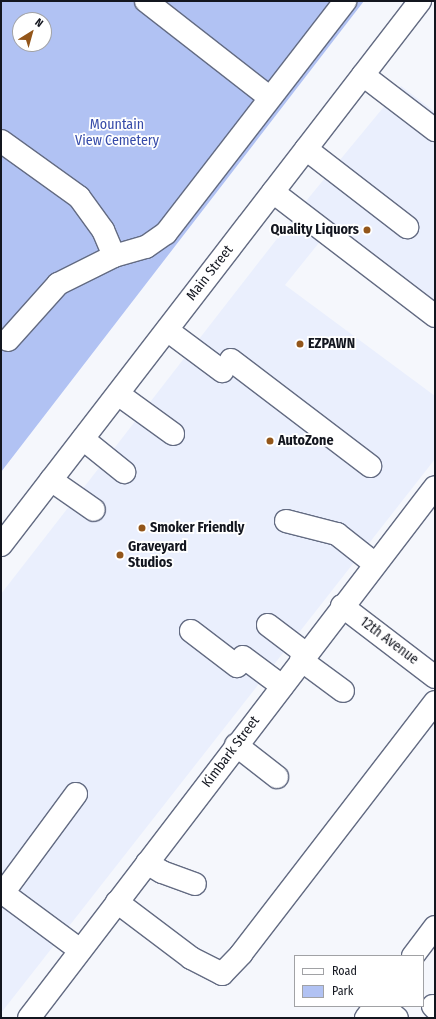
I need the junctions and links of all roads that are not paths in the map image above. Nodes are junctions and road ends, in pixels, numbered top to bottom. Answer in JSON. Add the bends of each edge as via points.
{"nodes":[{"id":1,"x":146,"y":1,"type":"edge"},
{"id":2,"x":345,"y":1,"type":"edge"},
{"id":3,"x":420,"y":1,"type":"edge"},
{"id":4,"x":363,"y":75,"type":"junction"},
{"id":5,"x":270,"y":98,"type":"junction"},
{"id":6,"x":435,"y":130,"type":"edge"},
{"id":7,"x":1,"y":141,"type":"edge"},
{"id":8,"x":306,"y":149,"type":"junction"},
{"id":9,"x":273,"y":192,"type":"junction"},
{"id":10,"x":408,"y":227,"type":"dead end"},
{"id":11,"x":114,"y":256,"type":"junction"},
{"id":12,"x":435,"y":316,"type":"edge"},
{"id":13,"x":167,"y":330,"type":"junction"},
{"id":14,"x":3,"y":341,"type":"edge"},
{"id":15,"x":118,"y":394,"type":"junction"},
{"id":16,"x":173,"y":434,"type":"dead end"},
{"id":17,"x":83,"y":438,"type":"junction"},
{"id":18,"x":370,"y":466,"type":"dead end"},
{"id":19,"x":124,"y":472,"type":"dead end"},
{"id":20,"x":51,"y":480,"type":"junction"},
{"id":21,"x":435,"y":487,"type":"edge"},
{"id":22,"x":94,"y":510,"type":"dead end"},
{"id":23,"x":286,"y":521,"type":"dead end"},
{"id":24,"x":1,"y":545,"type":"edge"},
{"id":25,"x":375,"y":564,"type":"junction"},
{"id":26,"x":342,"y":606,"type":"junction"},
{"id":27,"x":268,"y":625,"type":"dead end"},
{"id":28,"x":191,"y":631,"type":"dead end"},
{"id":29,"x":304,"y":657,"type":"junction"},
{"id":30,"x":435,"y":677,"type":"edge"},
{"id":31,"x":282,"y":686,"type":"junction"},
{"id":32,"x":343,"y":691,"type":"dead end"},
{"id":33,"x":435,"y":702,"type":"edge"},
{"id":34,"x":236,"y":745,"type":"junction"},
{"id":35,"x":277,"y":777,"type":"dead end"},
{"id":36,"x":76,"y":794,"type":"dead end"},
{"id":37,"x":147,"y":863,"type":"junction"},
{"id":38,"x":195,"y":884,"type":"dead end"},
{"id":39,"x":117,"y":902,"type":"junction"},
{"id":40,"x":435,"y":927,"type":"edge"},
{"id":41,"x":80,"y":950,"type":"junction"},
{"id":42,"x":414,"y":955,"type":"edge"},
{"id":43,"x":374,"y":1007,"type":"edge"},
{"id":44,"x":383,"y":1007,"type":"edge"},
{"id":45,"x":29,"y":1018,"type":"edge"},
{"id":46,"x":366,"y":1018,"type":"edge"},
{"id":47,"x":397,"y":1018,"type":"edge"}],
"edges":[{"from":1,"to":5,"type":"main road"},
{"from":2,"to":5,"type":"main road"},
{"from":3,"to":4,"type":"main road","name":"Main Street"},
{"from":4,"to":6,"type":"main road"},
{"from":4,"to":8,"type":"main road","name":"Main Street"},
{"from":5,"to":11,"type":"main road","via":[[166,233],[146,247]]},
{"from":7,"to":11,"type":"main road","via":[[79,197],[103,230]]},
{"from":8,"to":9,"type":"main road","name":"Main Street"},
{"from":8,"to":10,"type":"main road"},
{"from":9,"to":12,"type":"main road"},
{"from":9,"to":13,"type":"main road","name":"Main Street"},
{"from":11,"to":14,"type":"main road","via":[[58,284]]},
{"from":13,"to":15,"type":"main road","name":"Main Street"},
{"from":13,"to":18,"type":"main road","via":[[226,365]]},
{"from":15,"to":16,"type":"main road"},
{"from":15,"to":17,"type":"main road","name":"Main Street"},
{"from":17,"to":19,"type":"main road"},
{"from":17,"to":20,"type":"main road","name":"Main Street"},
{"from":20,"to":22,"type":"main road"},
{"from":20,"to":24,"type":"main road","name":"Main Street"},
{"from":21,"to":25,"type":"main road","name":"Kimbark Street"},
{"from":23,"to":25,"type":"main road","via":[[337,534]]},
{"from":25,"to":26,"type":"main road","name":"Kimbark Street"},
{"from":26,"to":29,"type":"main road","name":"Kimbark Street"},
{"from":26,"to":30,"type":"main road","name":"12th Avenue"},
{"from":27,"to":29,"type":"main road"},
{"from":28,"to":31,"type":"main road"},
{"from":29,"to":31,"type":"main road","name":"Kimbark Street"},
{"from":29,"to":32,"type":"main road"},
{"from":31,"to":34,"type":"main road","name":"Kimbark Street"},
{"from":33,"to":39,"type":"main road","via":[[241,954],[222,974],[191,958]]},
{"from":34,"to":35,"type":"main road"},
{"from":34,"to":37,"type":"main road","name":"Kimbark Street"},
{"from":36,"to":41,"type":"main road","via":[[3,893]]},
{"from":37,"to":38,"type":"main road","via":[[162,872]]},
{"from":37,"to":39,"type":"main road","name":"Kimbark Street"},
{"from":39,"to":41,"type":"main road","name":"Kimbark Street"},
{"from":40,"to":42,"type":"main road"},
{"from":41,"to":45,"type":"main road","name":"Kimbark Street"},
{"from":43,"to":46,"type":"main road"},
{"from":44,"to":47,"type":"main road"}]}
